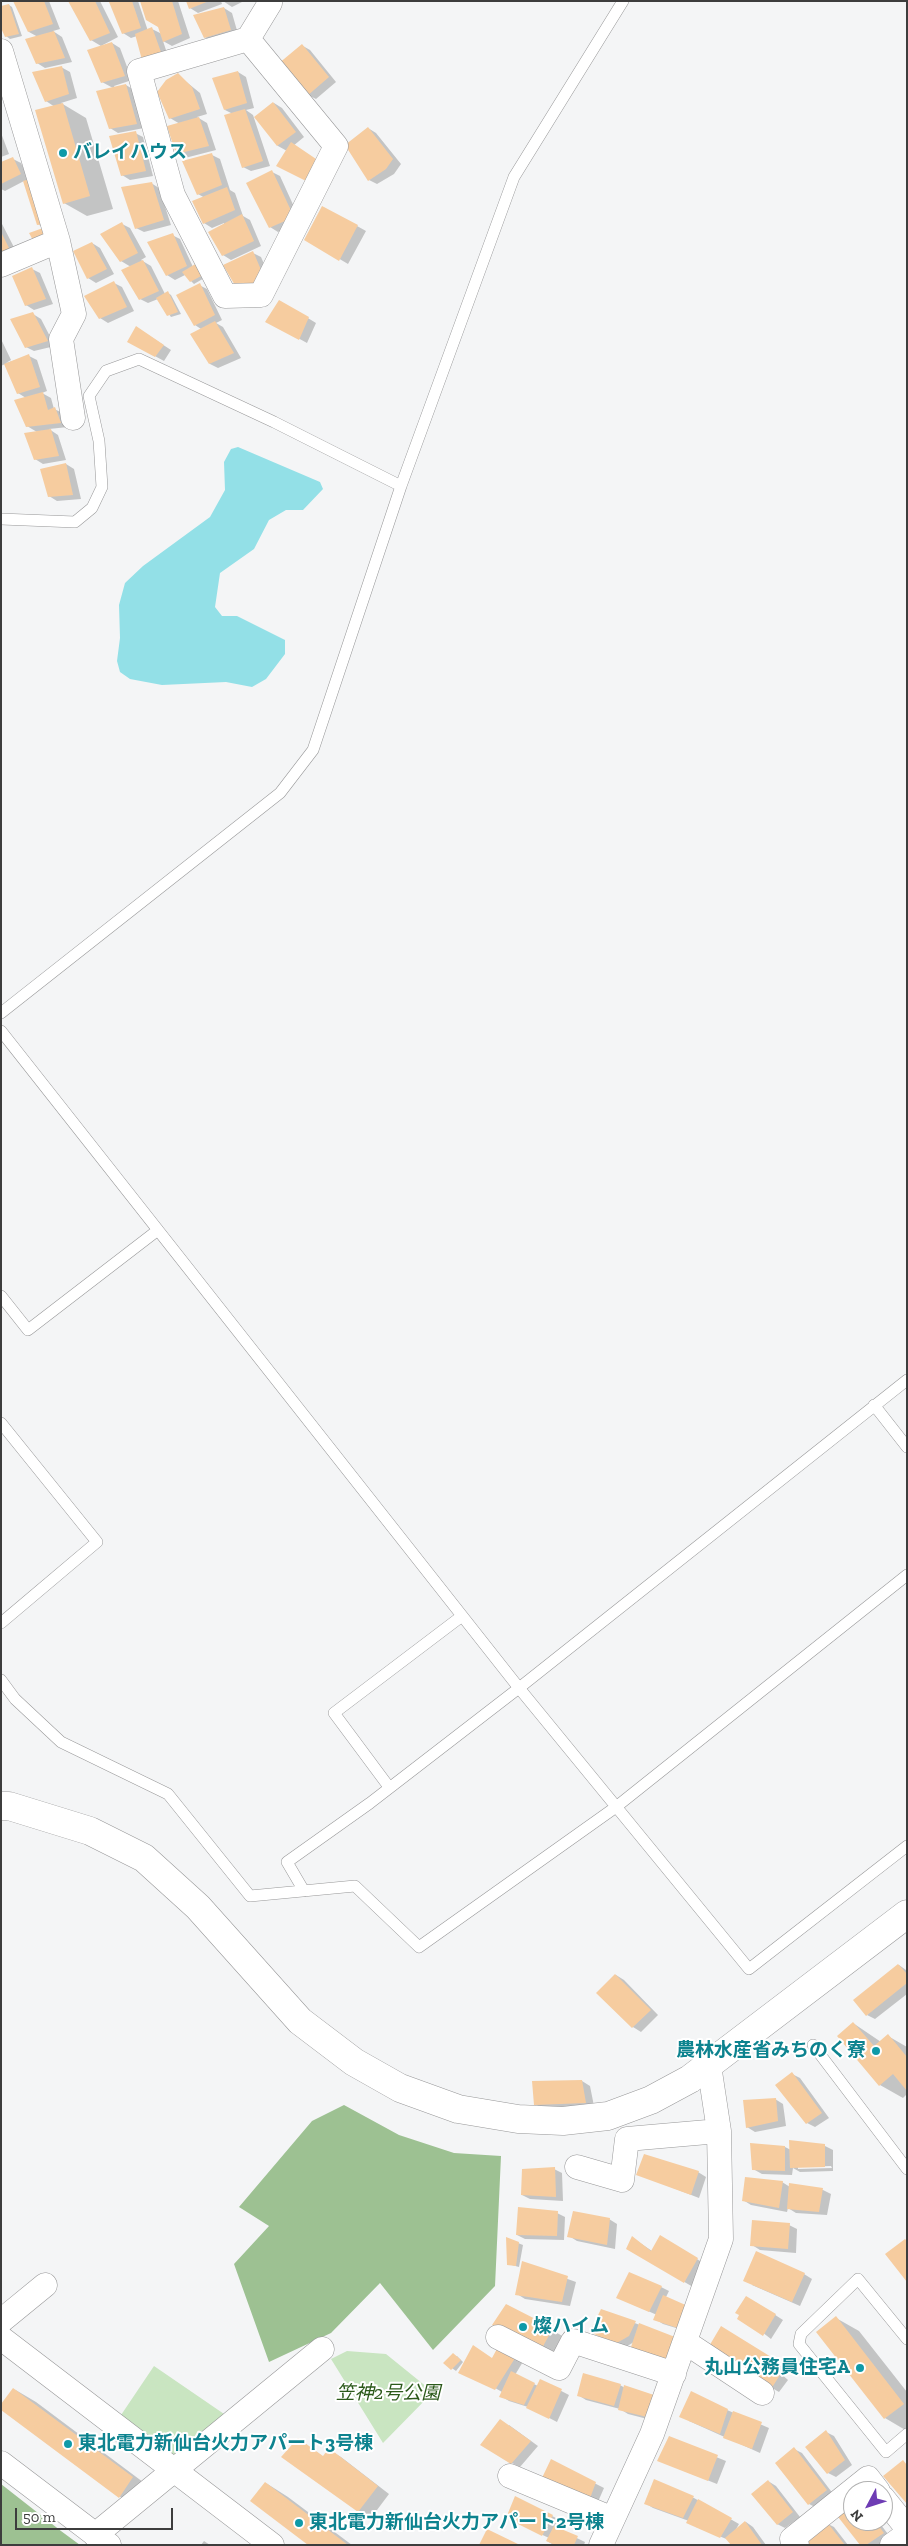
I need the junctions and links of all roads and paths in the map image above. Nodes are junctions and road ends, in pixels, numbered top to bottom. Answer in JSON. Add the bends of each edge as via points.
{"nodes":[{"id":1,"x":269,"y":1,"type":"edge"},
{"id":2,"x":623,"y":1,"type":"edge"},
{"id":3,"x":248,"y":39,"type":"junction"},
{"id":4,"x":1,"y":51,"type":"edge"},
{"id":5,"x":58,"y":241,"type":"junction"},
{"id":6,"x":1,"y":265,"type":"edge"},
{"id":7,"x":73,"y":418,"type":"dead end"},
{"id":8,"x":401,"y":486,"type":"junction"},
{"id":9,"x":1,"y":519,"type":"edge"},
{"id":10,"x":1,"y":1013,"type":"edge"},
{"id":11,"x":1,"y":1031,"type":"edge"},
{"id":12,"x":158,"y":1230,"type":"junction"},
{"id":13,"x":1,"y":1296,"type":"edge"},
{"id":14,"x":907,"y":1380,"type":"edge"},
{"id":15,"x":874,"y":1405,"type":"junction"},
{"id":16,"x":1,"y":1423,"type":"edge"},
{"id":17,"x":907,"y":1446,"type":"edge"},
{"id":18,"x":907,"y":1575,"type":"edge"},
{"id":19,"x":462,"y":1616,"type":"junction"},
{"id":20,"x":1,"y":1623,"type":"edge"},
{"id":21,"x":1,"y":1680,"type":"edge"},
{"id":22,"x":519,"y":1688,"type":"junction"},
{"id":23,"x":390,"y":1788,"type":"junction"},
{"id":24,"x":1,"y":1806,"type":"edge"},
{"id":25,"x":616,"y":1807,"type":"junction"},
{"id":26,"x":907,"y":1846,"type":"edge"},
{"id":27,"x":304,"y":1891,"type":"junction"},
{"id":28,"x":907,"y":1914,"type":"edge"},
{"id":29,"x":813,"y":2045,"type":"dead end"},
{"id":30,"x":709,"y":2065,"type":"junction"},
{"id":31,"x":719,"y":2131,"type":"junction"},
{"id":32,"x":577,"y":2167,"type":"dead end"},
{"id":33,"x":907,"y":2169,"type":"edge"},
{"id":34,"x":45,"y":2285,"type":"dead end"},
{"id":35,"x":1,"y":2321,"type":"edge"},
{"id":36,"x":498,"y":2337,"type":"dead end"},
{"id":37,"x":1,"y":2338,"type":"edge"},
{"id":38,"x":907,"y":2339,"type":"edge"},
{"id":39,"x":685,"y":2342,"type":"junction"},
{"id":40,"x":322,"y":2349,"type":"dead end"},
{"id":41,"x":674,"y":2374,"type":"junction"},
{"id":42,"x":762,"y":2393,"type":"dead end"},
{"id":43,"x":907,"y":2434,"type":"edge"},
{"id":44,"x":1,"y":2463,"type":"edge"},
{"id":45,"x":172,"y":2471,"type":"junction"},
{"id":46,"x":510,"y":2476,"type":"dead end"},
{"id":47,"x":843,"y":2498,"type":"edge"},
{"id":48,"x":893,"y":2510,"type":"edge"},
{"id":49,"x":612,"y":2519,"type":"junction"},
{"id":50,"x":907,"y":2528,"type":"edge"},
{"id":51,"x":907,"y":2534,"type":"edge"},
{"id":52,"x":102,"y":2540,"type":"edge"},
{"id":53,"x":272,"y":2545,"type":"edge"},
{"id":54,"x":601,"y":2545,"type":"edge"},
{"id":55,"x":797,"y":2545,"type":"edge"},
{"id":56,"x":892,"y":2545,"type":"edge"}],
"edges":[{"from":1,"to":3,"type":"street"},
{"from":2,"to":8,"type":"lane","via":[[514,177]]},
{"from":3,"to":3,"type":"street","via":[[139,71],[173,194],[225,296],[261,295],[336,146]]},
{"from":4,"to":5,"type":"street"},
{"from":5,"to":6,"type":"street"},
{"from":5,"to":7,"type":"street","via":[[74,314],[61,339]]},
{"from":8,"to":9,"type":"lane","via":[[139,359],[106,371],[89,396],[99,441],[102,487],[92,508],[75,522]]},
{"from":8,"to":10,"type":"lane","via":[[313,750],[280,793]]},
{"from":11,"to":12,"type":"lane"},
{"from":12,"to":13,"type":"lane","via":[[28,1330]]},
{"from":12,"to":19,"type":"lane"},
{"from":14,"to":15,"type":"lane"},
{"from":15,"to":17,"type":"lane"},
{"from":15,"to":22,"type":"lane"},
{"from":16,"to":20,"type":"lane","via":[[97,1542]]},
{"from":18,"to":25,"type":"lane"},
{"from":19,"to":22,"type":"lane"},
{"from":19,"to":23,"type":"lane","via":[[334,1713]]},
{"from":21,"to":27,"type":"lane","via":[[15,1699],[61,1742],[168,1794],[250,1896]]},
{"from":22,"to":23,"type":"lane"},
{"from":22,"to":25,"type":"lane"},
{"from":23,"to":27,"type":"lane","via":[[287,1862]]},
{"from":24,"to":30,"type":"street","via":[[90,1831],[144,1858],[198,1907],[300,2021],[354,2062],[400,2088],[458,2109],[518,2119],[563,2121],[608,2116],[651,2100],[690,2080]]},
{"from":25,"to":26,"type":"lane","via":[[749,1969]]},
{"from":25,"to":27,"type":"lane","via":[[419,1947],[355,1886]]},
{"from":28,"to":30,"type":"street"},
{"from":29,"to":33,"type":"lane"},
{"from":30,"to":31,"type":"street"},
{"from":31,"to":32,"type":"street","via":[[627,2139],[622,2180]]},
{"from":31,"to":39,"type":"street","via":[[721,2239]]},
{"from":34,"to":35,"type":"street"},
{"from":36,"to":41,"type":"street","via":[[559,2368],[573,2341]]},
{"from":37,"to":45,"type":"street"},
{"from":38,"to":43,"type":"lane","via":[[858,2279],[801,2334],[799,2344],[886,2452]]},
{"from":39,"to":41,"type":"street"},
{"from":39,"to":42,"type":"street"},
{"from":40,"to":45,"type":"street"},
{"from":41,"to":49,"type":"street","via":[[652,2434]]},
{"from":44,"to":52,"type":"street"},
{"from":45,"to":52,"type":"street"},
{"from":45,"to":53,"type":"street"},
{"from":46,"to":49,"type":"street"},
{"from":47,"to":55,"type":"street","via":[[792,2538]]},
{"from":48,"to":50,"type":"street"},
{"from":49,"to":54,"type":"street"},
{"from":51,"to":56,"type":"street"}]}
